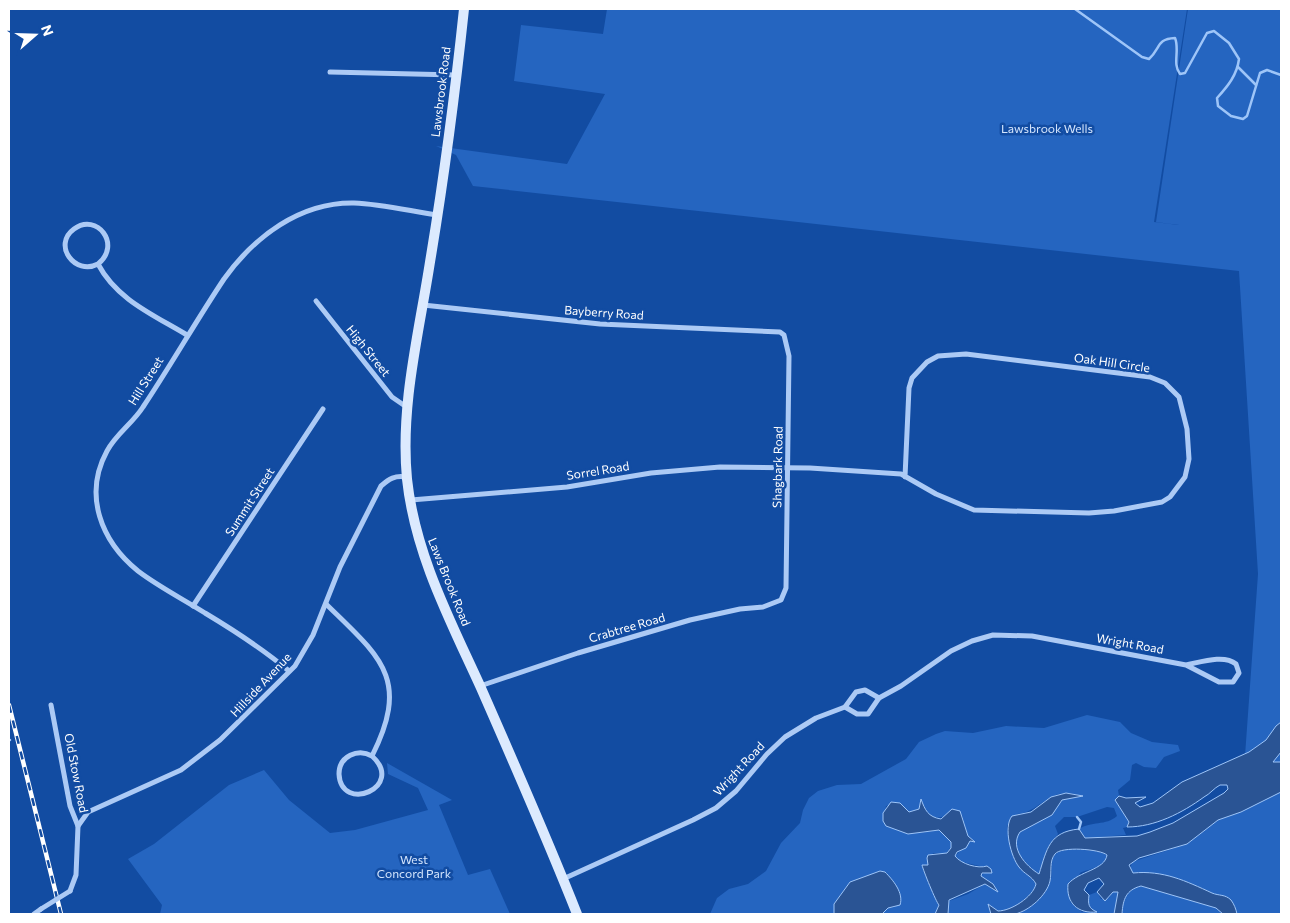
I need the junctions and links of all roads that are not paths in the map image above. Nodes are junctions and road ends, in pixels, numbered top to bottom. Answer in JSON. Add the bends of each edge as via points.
{"nodes":[{"id":1,"x":464,"y":9,"type":"edge"},
{"id":2,"x":330,"y":72,"type":"dead end"},
{"id":3,"x":456,"y":75,"type":"junction"},
{"id":4,"x":443,"y":178,"type":"joint"},
{"id":5,"x":437,"y":215,"type":"junction"},
{"id":6,"x":98,"y":264,"type":"junction"},
{"id":7,"x":316,"y":302,"type":"dead end"},
{"id":8,"x":422,"y":305,"type":"junction"},
{"id":9,"x":187,"y":335,"type":"junction"},
{"id":10,"x":784,"y":335,"type":"joint"},
{"id":11,"x":408,"y":408,"type":"junction"},
{"id":12,"x":323,"y":409,"type":"dead end"},
{"id":13,"x":788,"y":468,"type":"junction"},
{"id":14,"x":906,"y":477,"type":"junction"},
{"id":15,"x":407,"y":478,"type":"junction"},
{"id":16,"x":411,"y":500,"type":"junction"},
{"id":17,"x":782,"y":599,"type":"joint"},
{"id":18,"x":326,"y":604,"type":"junction"},
{"id":19,"x":194,"y":606,"type":"junction"},
{"id":20,"x":1186,"y":664,"type":"junction"},
{"id":21,"x":289,"y":671,"type":"junction"},
{"id":22,"x":480,"y":686,"type":"junction"},
{"id":23,"x":879,"y":698,"type":"junction"},
{"id":24,"x":51,"y":705,"type":"dead end"},
{"id":25,"x":845,"y":707,"type":"junction"},
{"id":26,"x":372,"y":756,"type":"junction"},
{"id":27,"x":78,"y":826,"type":"junction"},
{"id":28,"x":563,"y":880,"type":"junction"},
{"id":29,"x":34,"y":914,"type":"edge"},
{"id":30,"x":577,"y":914,"type":"edge"}],
"edges":[{"from":1,"to":3,"type":"street","name":"Lawsbrook Road"},
{"from":2,"to":3,"type":"street"},
{"from":3,"to":4,"type":"street","name":"Lawsbrook Road"},
{"from":4,"to":5,"type":"street","name":"Laws Brook Road"},
{"from":5,"to":8,"type":"street","name":"Laws Brook Road"},
{"from":5,"to":9,"type":"street","name":"Hill Street","via":[[354,203],[327,205],[287,220],[238,260]]},
{"from":6,"to":6,"type":"street","via":[[107,253],[105,234],[93,225],[74,228],[66,240],[69,258],[84,268]]},
{"from":6,"to":9,"type":"street","via":[[124,297]]},
{"from":7,"to":11,"type":"street","name":"High Street","via":[[392,397]]},
{"from":8,"to":10,"type":"street","name":"Bayberry Road","via":[[600,324],[764,330]]},
{"from":8,"to":11,"type":"street","name":"Laws Brook Road"},
{"from":9,"to":19,"type":"street","name":"Hill Street","via":[[136,418],[108,450],[95,484],[101,522],[114,547],[138,571]]},
{"from":10,"to":13,"type":"street","name":"Shagbark Road","via":[[789,356]]},
{"from":11,"to":15,"type":"street","name":"Laws Brook Road"},
{"from":12,"to":19,"type":"street","name":"Summit Street"},
{"from":13,"to":14,"type":"street","name":"Oak Hill Circle","via":[[868,470]]},
{"from":13,"to":16,"type":"street","name":"Sorrel Road","via":[[720,467],[566,486]]},
{"from":13,"to":17,"type":"street","name":"Shagbark Road","via":[[786,588]]},
{"from":14,"to":14,"type":"street","name":"Oak Hill Circle","via":[[974,510],[1114,511],[1162,502],[1174,493],[1185,477],[1189,459],[1183,409],[1172,388],[1150,377],[966,354],[938,356],[919,369],[909,388]]},
{"from":15,"to":16,"type":"street","name":"Laws Brook Road"},
{"from":15,"to":18,"type":"street","name":"Hillside Avenue","via":[[388,479],[381,486],[359,525]]},
{"from":16,"to":22,"type":"street","name":"Laws Brook Road","via":[[425,560]]},
{"from":17,"to":22,"type":"street","name":"Crabtree Road","via":[[763,607],[690,620]]},
{"from":18,"to":21,"type":"street","name":"Hillside Avenue","via":[[305,651]]},
{"from":18,"to":26,"type":"street","via":[[375,655],[386,678],[389,715]]},
{"from":19,"to":21,"type":"street","name":"Hill Street","via":[[260,647]]},
{"from":20,"to":20,"type":"street","name":"Wright Road","via":[[1225,683],[1233,682],[1239,673],[1236,664],[1225,659]]},
{"from":20,"to":23,"type":"street","name":"Wright Road","via":[[1032,636],[993,635],[956,648]]},
{"from":21,"to":27,"type":"street","name":"Hillside Avenue","via":[[239,723],[197,758],[160,781],[88,812]]},
{"from":22,"to":28,"type":"street","name":"Laws Brook Road"},
{"from":23,"to":25,"type":"street","name":"Wright Road","via":[[861,690],[852,695]]},
{"from":23,"to":25,"type":"street","name":"Wright Road","via":[[872,711],[865,715]]},
{"from":24,"to":27,"type":"street","name":"Old Stow Road","via":[[70,806]]},
{"from":25,"to":28,"type":"street","name":"Wright Road","via":[[816,718],[785,737],[736,791],[705,814]]},
{"from":26,"to":26,"type":"street","via":[[356,753],[342,763],[340,780],[348,791],[361,794],[376,787],[381,770]]},
{"from":27,"to":29,"type":"street","name":"Old Stow Road","bridge":true,"via":[[76,875],[70,891]]},
{"from":28,"to":30,"type":"street","name":"Laws Brook Road"}]}
